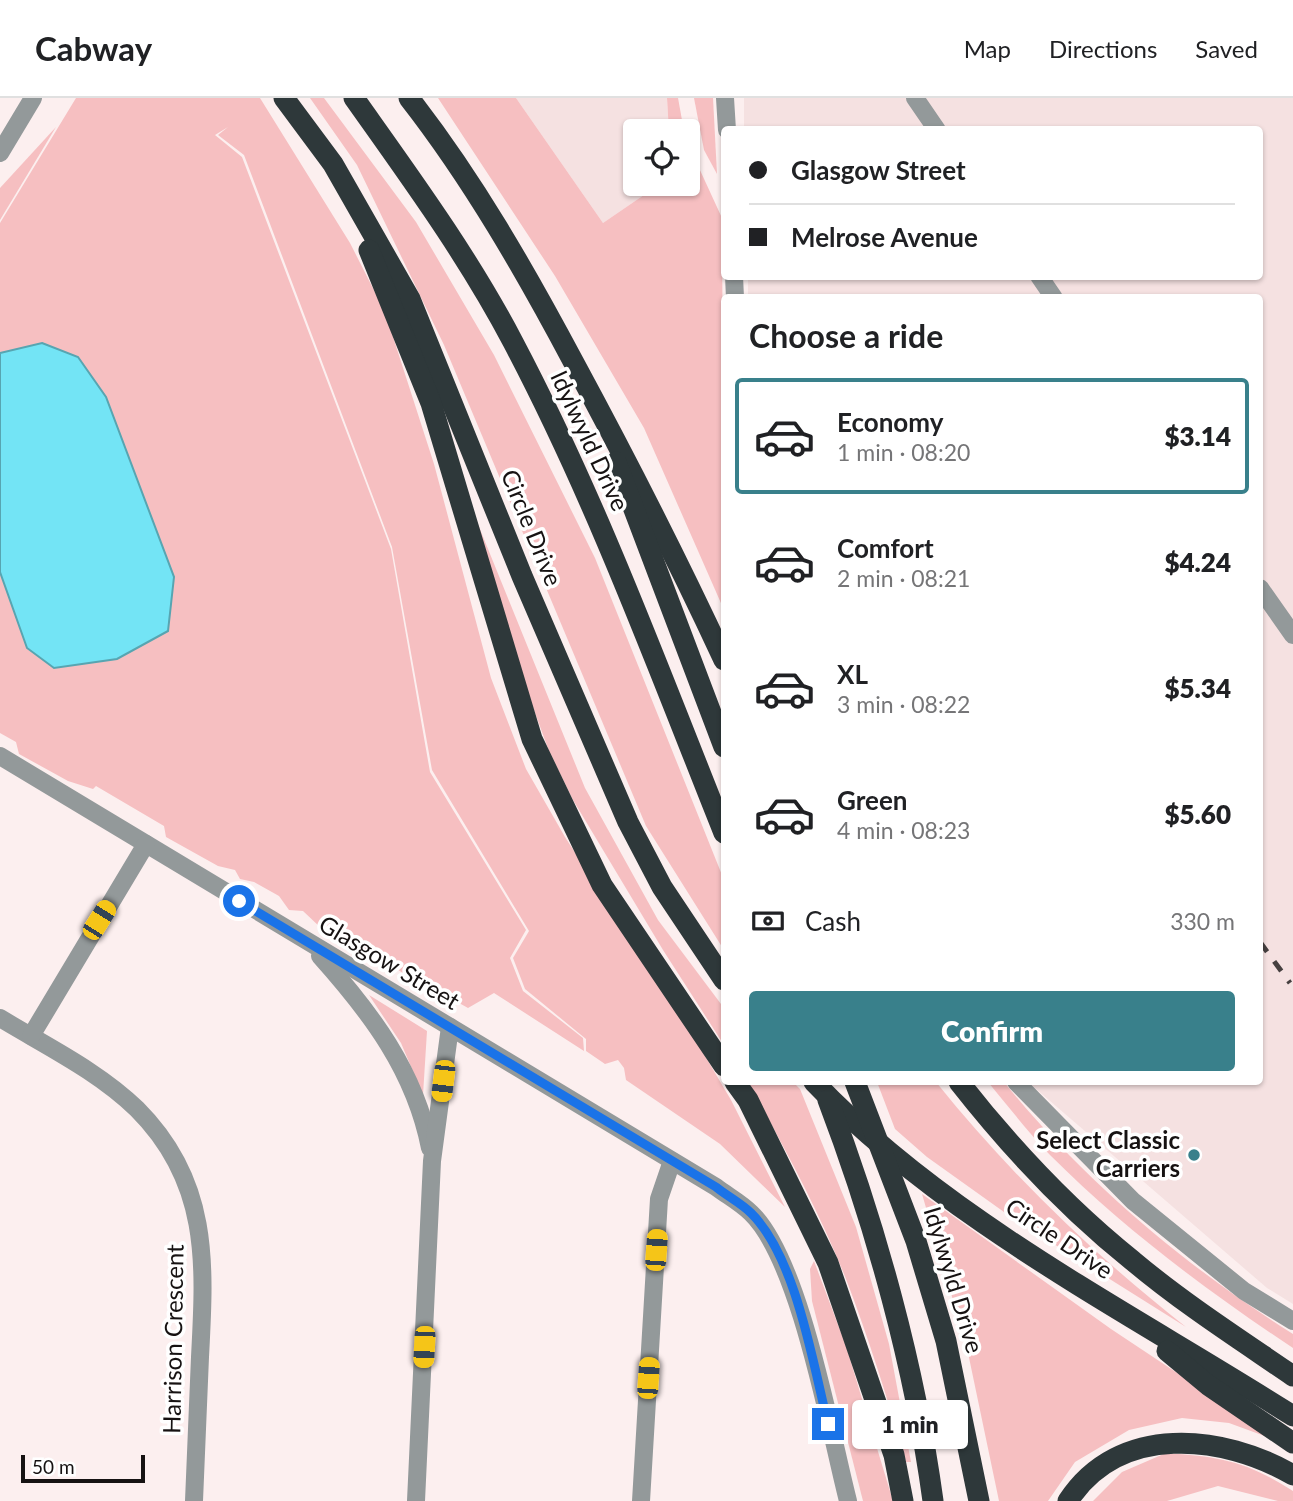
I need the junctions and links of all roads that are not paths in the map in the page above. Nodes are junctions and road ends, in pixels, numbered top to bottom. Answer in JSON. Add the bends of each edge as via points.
{"nodes":[{"id":1,"x":33,"y":98,"type":"edge"},
{"id":2,"x":284,"y":98,"type":"edge"},
{"id":3,"x":354,"y":98,"type":"edge"},
{"id":4,"x":409,"y":98,"type":"edge"},
{"id":5,"x":725,"y":98,"type":"edge"},
{"id":6,"x":915,"y":98,"type":"edge"},
{"id":7,"x":727,"y":126,"type":"edge"},
{"id":8,"x":934,"y":126,"type":"edge"},
{"id":9,"x":0,"y":153,"type":"edge"},
{"id":10,"x":367,"y":228,"type":"junction"},
{"id":11,"x":589,"y":391,"type":"junction"},
{"id":12,"x":1263,"y":592,"type":"edge"},
{"id":13,"x":1293,"y":635,"type":"edge"},
{"id":14,"x":721,"y":654,"type":"edge"},
{"id":15,"x":721,"y":739,"type":"edge"},
{"id":16,"x":0,"y":756,"type":"edge"},
{"id":17,"x":721,"y":826,"type":"edge"},
{"id":18,"x":146,"y":844,"type":"junction"},
{"id":19,"x":309,"y":943,"type":"junction"},
{"id":20,"x":721,"y":976,"type":"edge"},
{"id":21,"x":0,"y":1017,"type":"edge"},
{"id":22,"x":450,"y":1027,"type":"junction"},
{"id":23,"x":32,"y":1036,"type":"junction"},
{"id":24,"x":721,"y":1062,"type":"edge"},
{"id":25,"x":737,"y":1085,"type":"edge"},
{"id":26,"x":817,"y":1085,"type":"edge"},
{"id":27,"x":822,"y":1085,"type":"edge"},
{"id":28,"x":856,"y":1085,"type":"edge"},
{"id":29,"x":961,"y":1085,"type":"edge"},
{"id":30,"x":1019,"y":1085,"type":"edge"},
{"id":31,"x":432,"y":1161,"type":"junction"},
{"id":32,"x":672,"y":1161,"type":"junction"},
{"id":33,"x":1120,"y":1311,"type":"junction"},
{"id":34,"x":1293,"y":1321,"type":"edge"},
{"id":35,"x":1293,"y":1376,"type":"edge"},
{"id":36,"x":1293,"y":1416,"type":"edge"},
{"id":37,"x":1293,"y":1443,"type":"edge"},
{"id":38,"x":1293,"y":1475,"type":"edge"},
{"id":39,"x":194,"y":1501,"type":"edge"},
{"id":40,"x":416,"y":1501,"type":"edge"},
{"id":41,"x":641,"y":1501,"type":"edge"},
{"id":42,"x":848,"y":1501,"type":"edge"},
{"id":43,"x":903,"y":1501,"type":"edge"},
{"id":44,"x":933,"y":1501,"type":"edge"},
{"id":45,"x":979,"y":1501,"type":"edge"},
{"id":46,"x":1068,"y":1501,"type":"edge"}],
"edges":[{"from":1,"to":9,"type":"street"},
{"from":2,"to":10,"type":"highway","name":"Circle Drive","via":[[334,164]]},
{"from":3,"to":17,"type":"highway","name":"Idylwyld Drive","via":[[435,212],[512,339],[568,450]]},
{"from":4,"to":11,"type":"highway","via":[[522,267]]},
{"from":5,"to":7,"type":"street"},
{"from":6,"to":8,"type":"street"},
{"from":10,"to":20,"type":"highway","name":"Circle Drive","via":[[410,299],[628,822],[662,887]]},
{"from":10,"to":24,"type":"highway","via":[[369,251],[431,404],[533,739],[602,885]]},
{"from":11,"to":14,"type":"highway","via":[[649,500]]},
{"from":11,"to":15,"type":"highway","name":"Idylwyld Drive"},
{"from":12,"to":13,"type":"street"},
{"from":16,"to":18,"type":"street","name":"Glasgow Street"},
{"from":18,"to":19,"type":"street","name":"Glasgow Street"},
{"from":18,"to":23,"type":"street"},
{"from":19,"to":22,"type":"street","name":"Glasgow Street"},
{"from":19,"to":31,"type":"street","via":[[366,1007],[397,1056],[418,1102]]},
{"from":21,"to":23,"type":"street","name":"Harrison Crescent"},
{"from":22,"to":31,"type":"street"},
{"from":22,"to":32,"type":"street","name":"Glasgow Street"},
{"from":23,"to":39,"type":"street","name":"Harrison Crescent","via":[[110,1086],[138,1111],[171,1155],[192,1195],[202,1241],[204,1282]]},
{"from":25,"to":43,"type":"highway","via":[[828,1263],[894,1455]]},
{"from":26,"to":33,"type":"highway","name":"Circle Drive","via":[[869,1135],[940,1190]]},
{"from":27,"to":44,"type":"highway","via":[[843,1139],[910,1373]]},
{"from":28,"to":45,"type":"highway","name":"Idylwyld Drive","via":[[916,1241],[946,1341]]},
{"from":29,"to":35,"type":"highway","name":"Circle Drive","via":[[1068,1205],[1195,1308]]},
{"from":30,"to":34,"type":"street","via":[[1133,1201],[1244,1291]]},
{"from":31,"to":40,"type":"street"},
{"from":32,"to":41,"type":"street","via":[[659,1199]]},
{"from":32,"to":42,"type":"street","name":"Glasgow Street","via":[[752,1214],[772,1242],[795,1296]]},
{"from":33,"to":36,"type":"highway","name":"Circle Drive"},
{"from":33,"to":37,"type":"highway","via":[[1208,1385]]},
{"from":38,"to":46,"type":"highway","via":[[1267,1460],[1223,1445],[1186,1441],[1142,1447],[1101,1467]]}]}
